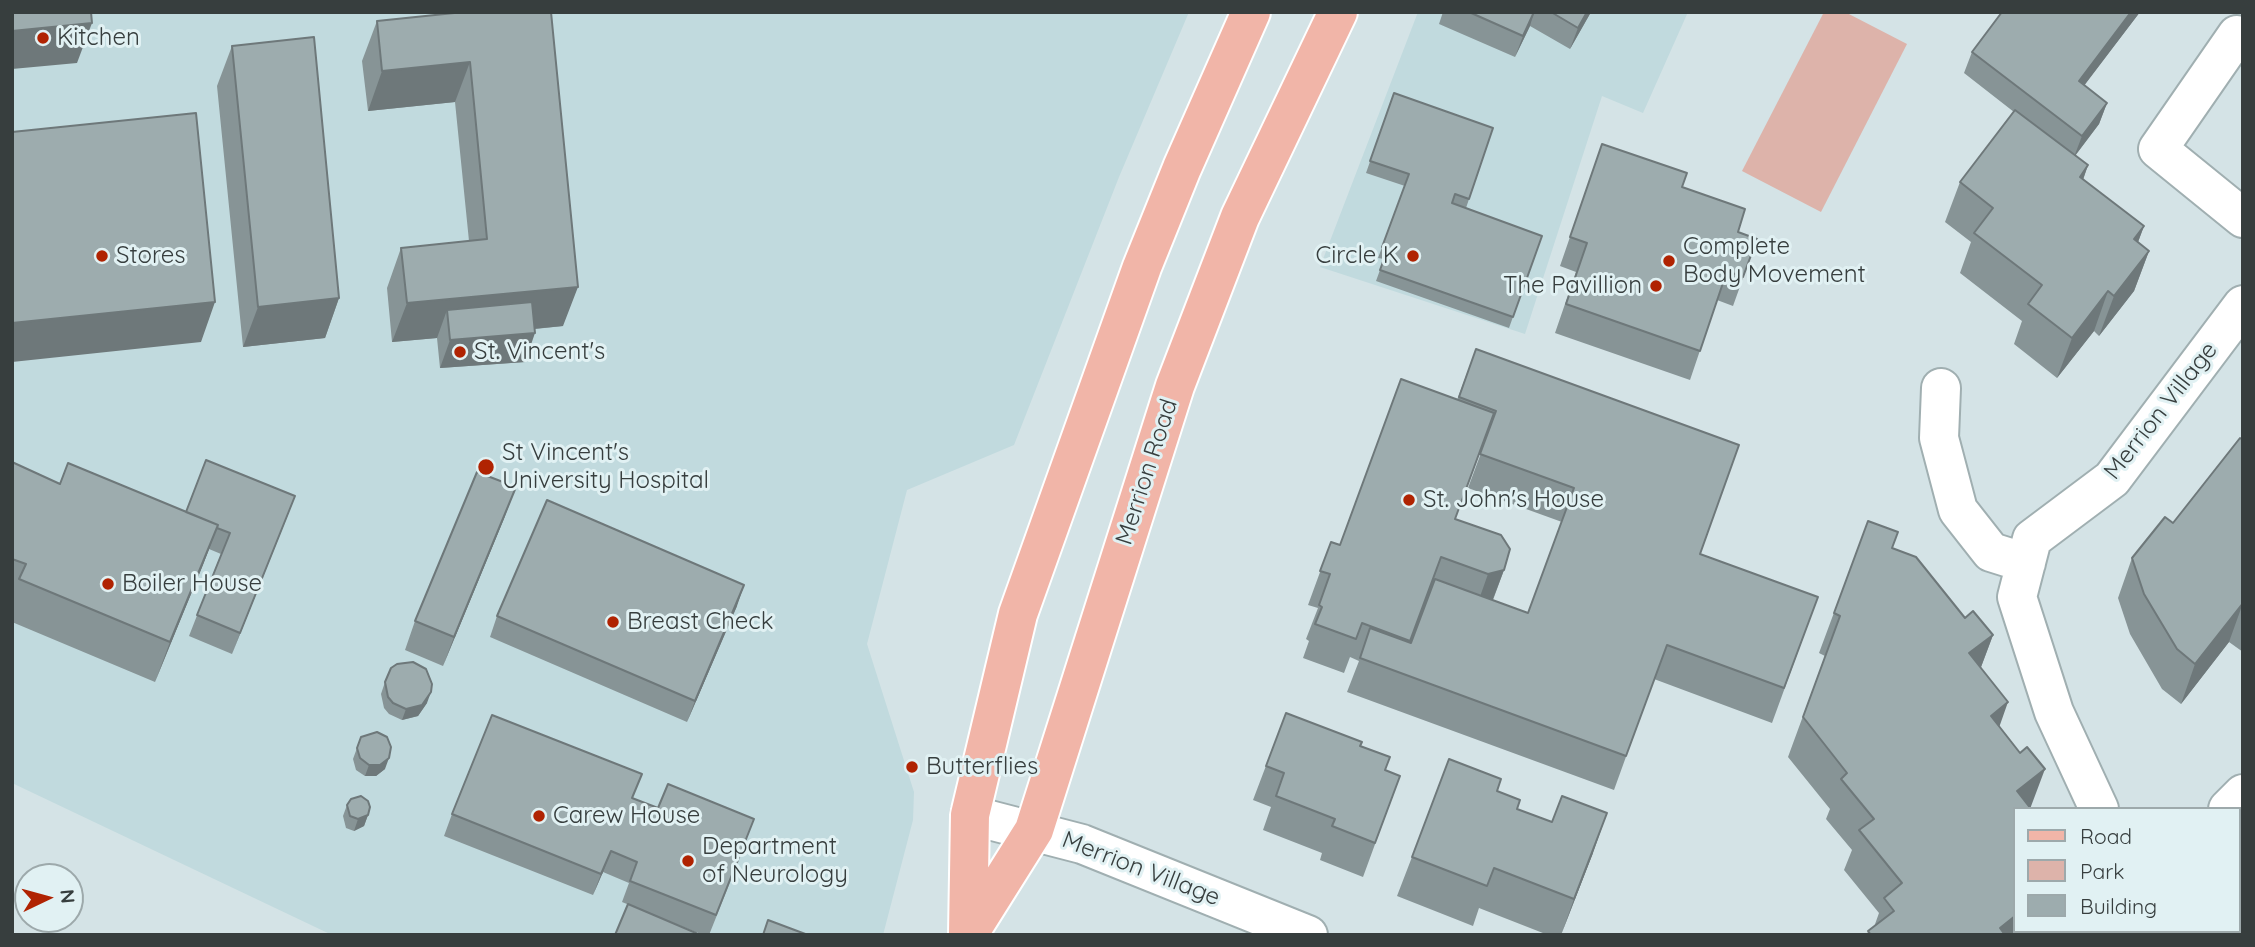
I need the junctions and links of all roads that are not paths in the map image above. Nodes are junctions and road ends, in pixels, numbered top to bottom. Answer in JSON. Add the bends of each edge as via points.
{"nodes":[{"id":1,"x":1251,"y":12,"type":"edge"},
{"id":2,"x":1338,"y":12,"type":"edge"},
{"id":3,"x":2237,"y":35,"type":"dead end"},
{"id":4,"x":2243,"y":218,"type":"edge"},
{"id":5,"x":2243,"y":305,"type":"edge"},
{"id":6,"x":1941,"y":388,"type":"dead end"},
{"id":7,"x":2026,"y":563,"type":"junction"},
{"id":8,"x":2243,"y":794,"type":"edge"},
{"id":9,"x":2098,"y":807,"type":"edge"},
{"id":10,"x":2230,"y":807,"type":"edge"},
{"id":11,"x":970,"y":815,"type":"junction"},
{"id":12,"x":1034,"y":830,"type":"junction"},
{"id":13,"x":968,"y":934,"type":"edge"},
{"id":14,"x":1308,"y":935,"type":"edge"}],
"edges":[{"from":1,"to":11,"type":"main road","name":"Merrion Road","via":[[1142,267],[1046,533],[1018,614]]},
{"from":2,"to":12,"type":"main road","name":"Merrion Road","via":[[1240,217],[1175,386]]},
{"from":3,"to":4,"type":"street","via":[[2158,149]]},
{"from":5,"to":7,"type":"street","name":"Merrion Village","via":[[2112,479],[2032,539]]},
{"from":6,"to":7,"type":"street","via":[[1939,438],[1958,509],[1991,552]]},
{"from":7,"to":9,"type":"street","name":"Merrion Village","via":[[2017,597],[2054,712]]},
{"from":8,"to":10,"type":"street"},
{"from":11,"to":12,"type":"street","name":"Merrion Village"},
{"from":11,"to":13,"type":"main road","name":"Merrion Road"},
{"from":12,"to":13,"type":"main road","name":"Merrion Road"},
{"from":12,"to":14,"type":"street","name":"Merrion Village","via":[[1082,844]]}]}
